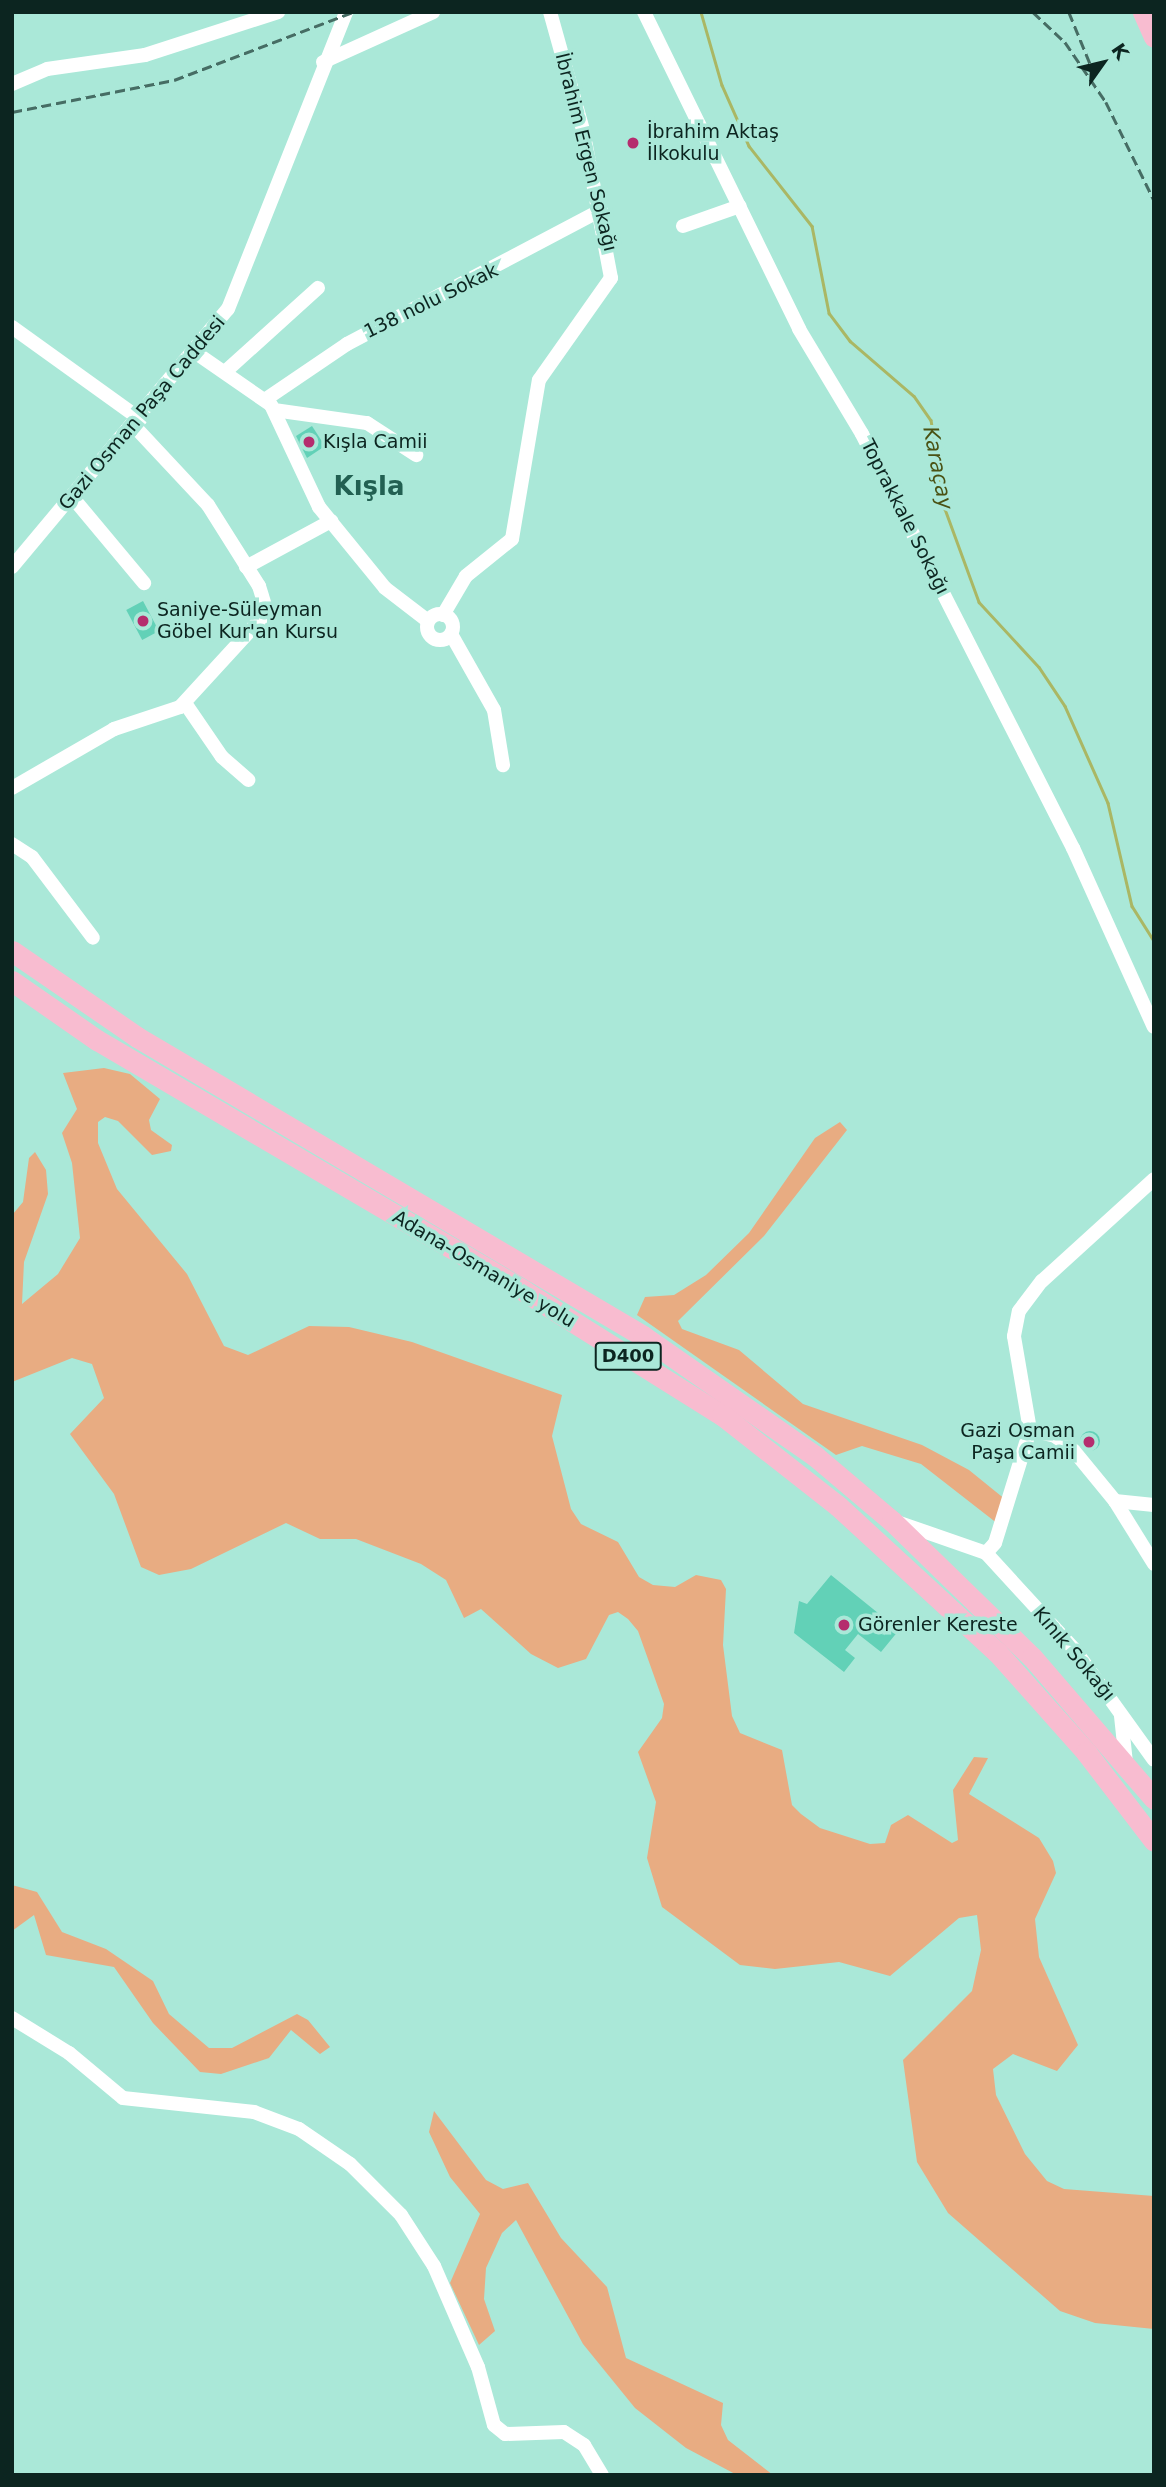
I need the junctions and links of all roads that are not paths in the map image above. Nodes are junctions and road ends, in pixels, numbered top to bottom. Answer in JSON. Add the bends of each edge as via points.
{"nodes":[{"id":1,"x":278,"y":12,"type":"edge"},
{"id":2,"x":346,"y":12,"type":"edge"},
{"id":3,"x":433,"y":12,"type":"edge"},
{"id":4,"x":550,"y":12,"type":"edge"},
{"id":5,"x":644,"y":12,"type":"edge"},
{"id":6,"x":1143,"y":12,"type":"edge"},
{"id":7,"x":1154,"y":37,"type":"edge"},
{"id":8,"x":323,"y":62,"type":"junction"},
{"id":9,"x":12,"y":84,"type":"edge"},
{"id":10,"x":740,"y":206,"type":"junction"},
{"id":11,"x":601,"y":210,"type":"junction"},
{"id":12,"x":682,"y":226,"type":"dead end"},
{"id":13,"x":318,"y":288,"type":"dead end"},
{"id":14,"x":12,"y":327,"type":"edge"},
{"id":15,"x":196,"y":353,"type":"junction"},
{"id":16,"x":226,"y":371,"type":"junction"},
{"id":17,"x":270,"y":404,"type":"junction"},
{"id":18,"x":137,"y":423,"type":"junction"},
{"id":19,"x":416,"y":455,"type":"dead end"},
{"id":20,"x":73,"y":498,"type":"junction"},
{"id":21,"x":331,"y":521,"type":"junction"},
{"id":22,"x":12,"y":567,"type":"edge"},
{"id":23,"x":246,"y":567,"type":"junction"},
{"id":24,"x":144,"y":583,"type":"dead end"},
{"id":25,"x":443,"y":615,"type":"junction"},
{"id":26,"x":428,"y":621,"type":"junction"},
{"id":27,"x":451,"y":634,"type":"junction"},
{"id":28,"x":185,"y":703,"type":"junction"},
{"id":29,"x":503,"y":765,"type":"dead end"},
{"id":30,"x":248,"y":779,"type":"dead end"},
{"id":31,"x":12,"y":788,"type":"edge"},
{"id":32,"x":12,"y":844,"type":"edge"},
{"id":33,"x":93,"y":938,"type":"dead end"},
{"id":34,"x":12,"y":951,"type":"edge"},
{"id":35,"x":12,"y":981,"type":"edge"},
{"id":36,"x":1154,"y":1027,"type":"edge"},
{"id":37,"x":1154,"y":1179,"type":"edge"},
{"id":38,"x":1030,"y":1430,"type":"junction"},
{"id":39,"x":1115,"y":1501,"type":"junction"},
{"id":40,"x":1154,"y":1505,"type":"edge"},
{"id":41,"x":892,"y":1521,"type":"junction"},
{"id":42,"x":986,"y":1553,"type":"junction"},
{"id":43,"x":1154,"y":1564,"type":"edge"},
{"id":44,"x":1120,"y":1711,"type":"junction"},
{"id":45,"x":1154,"y":1760,"type":"edge"},
{"id":46,"x":1126,"y":1763,"type":"junction"},
{"id":47,"x":1154,"y":1799,"type":"edge"},
{"id":48,"x":1154,"y":1841,"type":"edge"},
{"id":49,"x":12,"y":2018,"type":"edge"},
{"id":50,"x":602,"y":2475,"type":"edge"}],
"edges":[{"from":1,"to":9,"type":"street","via":[[145,55],[47,69]]},
{"from":2,"to":8,"type":"street","name":"Gazi Osman Paşa Caddesi"},
{"from":3,"to":8,"type":"street"},
{"from":4,"to":11,"type":"street","name":"İbrahim Ergen Sokağı"},
{"from":5,"to":10,"type":"street","name":"Toprakkale Sokağı"},
{"from":6,"to":7,"type":"highway"},
{"from":8,"to":15,"type":"street","name":"Gazi Osman Paşa Caddesi","via":[[237,291]]},
{"from":10,"to":12,"type":"street"},
{"from":10,"to":36,"type":"street","name":"Toprakkale Sokağı","via":[[1073,848]]},
{"from":11,"to":17,"type":"street","name":"138 nolu Sokak","via":[[347,344]]},
{"from":11,"to":25,"type":"street","name":"İbrahim Ergen Sokağı","via":[[611,278],[539,380],[516,531],[506,547],[466,576]]},
{"from":13,"to":16,"type":"street"},
{"from":14,"to":18,"type":"street"},
{"from":15,"to":16,"type":"street"},
{"from":15,"to":18,"type":"street","name":"Gazi Osman Paşa Caddesi"},
{"from":16,"to":17,"type":"street"},
{"from":17,"to":19,"type":"street","via":[[356,419],[395,437]]},
{"from":17,"to":21,"type":"street","via":[[312,498]]},
{"from":18,"to":20,"type":"street","name":"Gazi Osman Paşa Caddesi"},
{"from":18,"to":23,"type":"street","via":[[201,495]]},
{"from":20,"to":22,"type":"street","name":"Gazi Osman Paşa Caddesi"},
{"from":20,"to":24,"type":"street"},
{"from":21,"to":23,"type":"street"},
{"from":21,"to":26,"type":"street","via":[[385,588]]},
{"from":23,"to":28,"type":"street","via":[[266,600],[267,612]]},
{"from":25,"to":26,"type":"street"},
{"from":25,"to":27,"type":"street","via":[[452,622]]},
{"from":26,"to":27,"type":"street","via":[[432,637]]},
{"from":27,"to":29,"type":"street","via":[[494,710]]},
{"from":28,"to":30,"type":"street","via":[[222,757]]},
{"from":28,"to":31,"type":"street","via":[[171,713],[114,729]]},
{"from":32,"to":33,"type":"street","via":[[32,857]]},
{"from":34,"to":41,"type":"highway","name":"Adana-Osmaniye yolu","number":"D400","via":[[137,1037],[643,1336],[815,1456]]},
{"from":35,"to":48,"type":"highway","name":"Adana-Osmaniye yolu","number":"D400","via":[[97,1040],[512,1284],[722,1415],[848,1514],[997,1652],[1086,1752]]},
{"from":37,"to":38,"type":"street","via":[[1034,1288],[1019,1311],[1014,1336]]},
{"from":38,"to":39,"type":"street","via":[[1064,1442]]},
{"from":38,"to":42,"type":"street","via":[[1002,1531]]},
{"from":39,"to":40,"type":"street"},
{"from":39,"to":43,"type":"street"},
{"from":41,"to":42,"type":"street","name":"Kınık Sokağı"},
{"from":41,"to":46,"type":"highway","name":"Adana-Osmaniye yolu","number":"D400","via":[[1032,1657]]},
{"from":42,"to":44,"type":"street","name":"Kınık Sokağı","via":[[1075,1650]]},
{"from":44,"to":45,"type":"street","name":"Kınık Sokağı"},
{"from":44,"to":46,"type":"street"},
{"from":46,"to":47,"type":"highway","name":"Adana-Osmaniye yolu","number":"D400"},
{"from":49,"to":50,"type":"street","via":[[69,2053],[122,2098],[265,2115],[299,2129],[350,2164],[401,2215],[434,2266],[478,2367],[494,2425],[505,2434],[564,2432],[584,2445]]}]}
